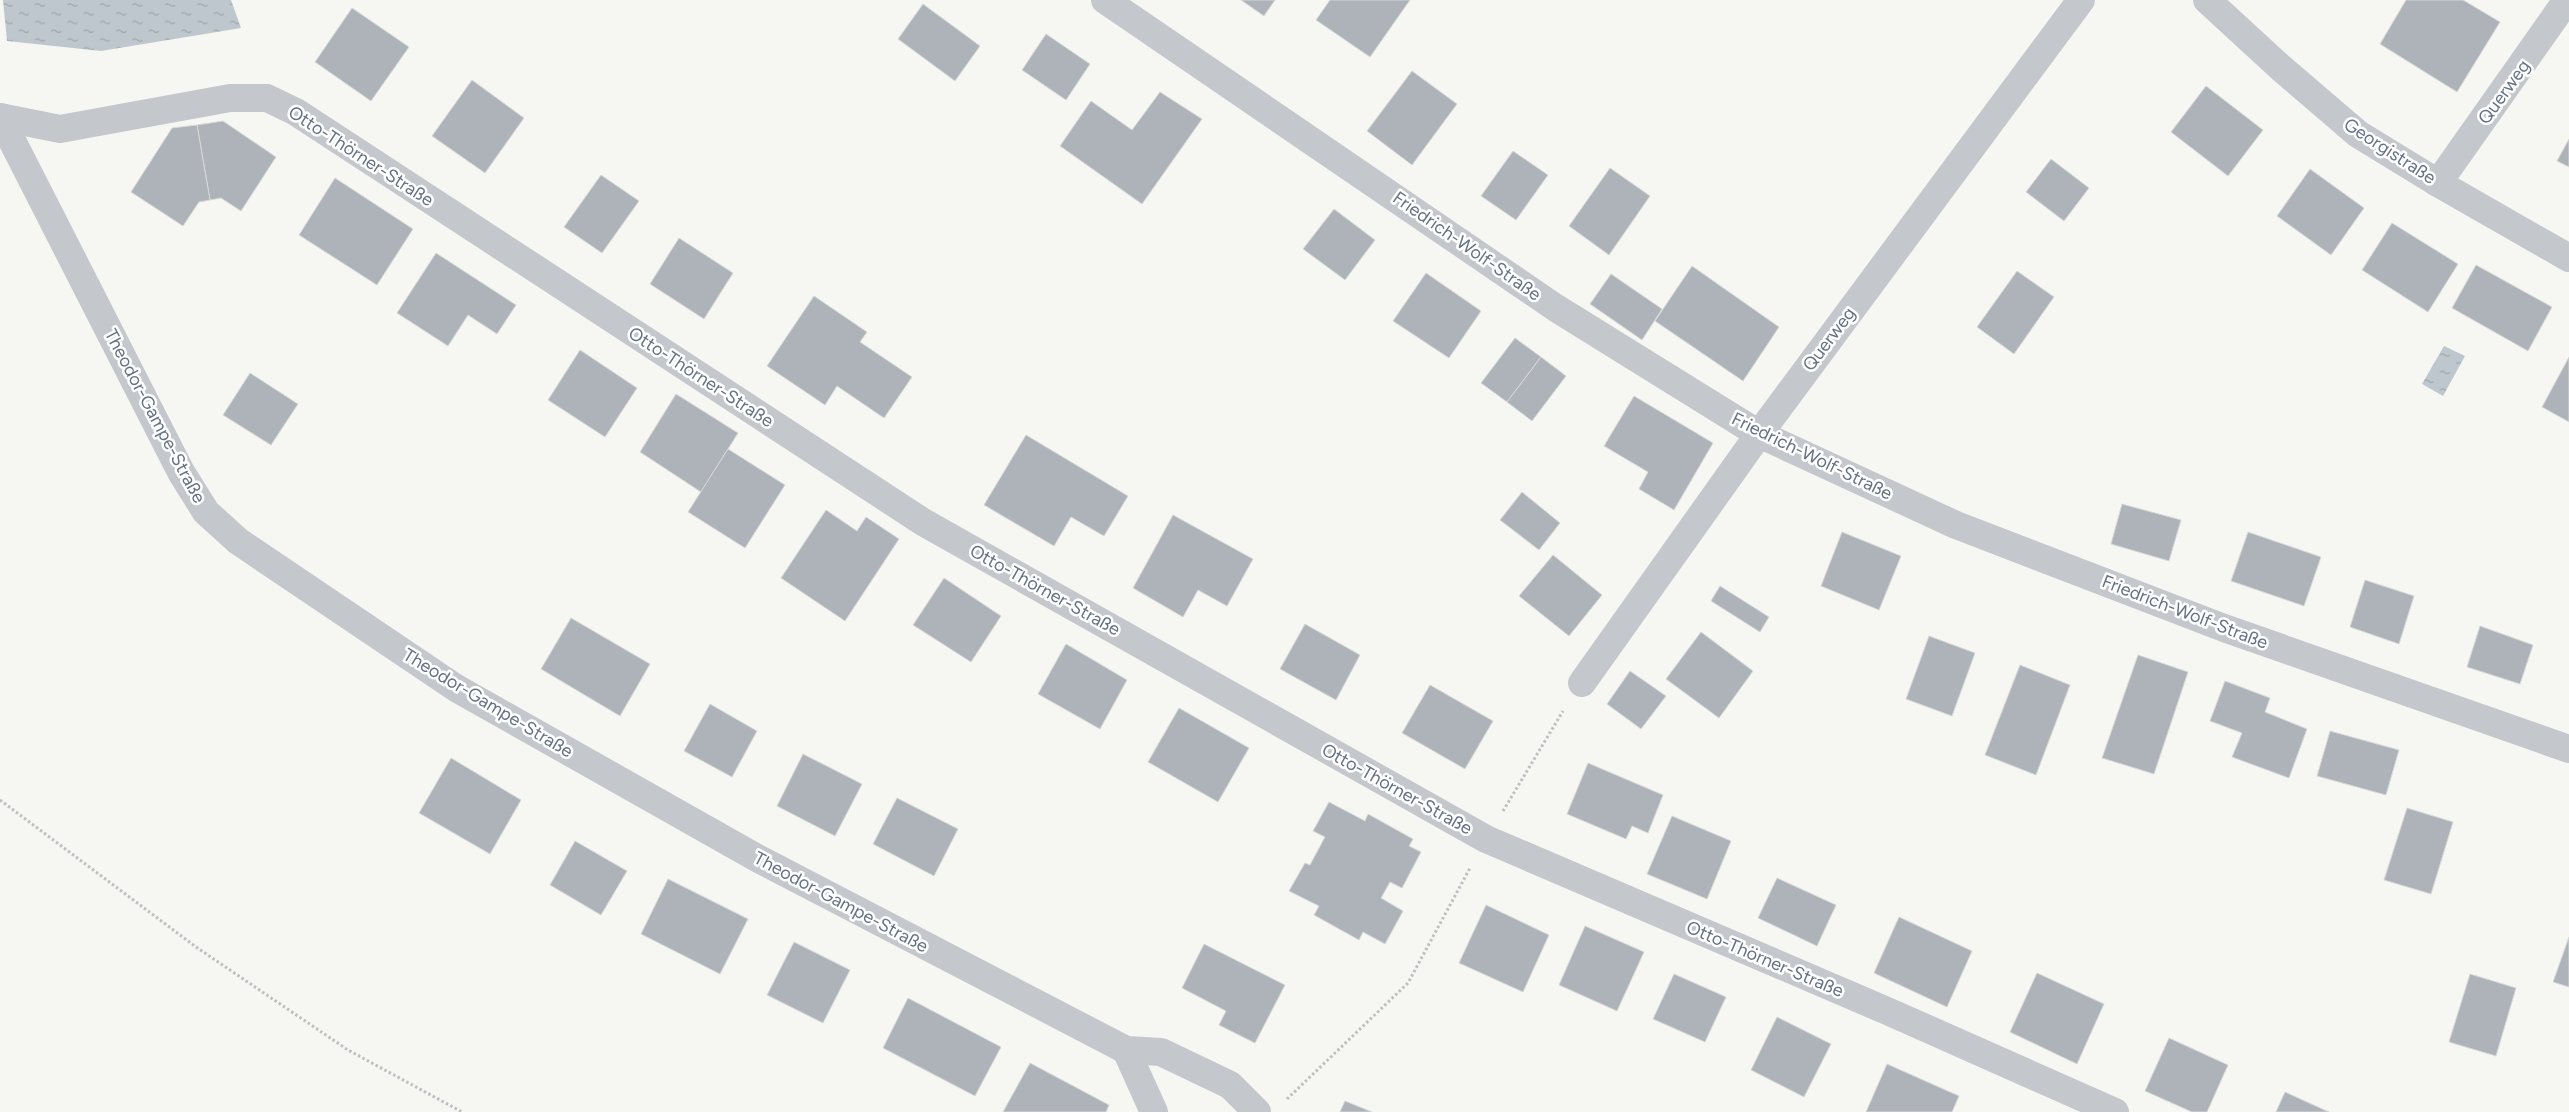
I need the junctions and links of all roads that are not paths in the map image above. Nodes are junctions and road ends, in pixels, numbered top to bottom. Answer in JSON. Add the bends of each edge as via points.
{"nodes":[{"id":1,"x":1105,"y":0,"type":"edge"},
{"id":2,"x":2081,"y":0,"type":"edge"},
{"id":3,"x":2207,"y":0,"type":"edge"},
{"id":4,"x":2568,"y":0,"type":"edge"},
{"id":5,"x":0,"y":117,"type":"edge"},
{"id":6,"x":2438,"y":183,"type":"junction"},
{"id":7,"x":2569,"y":258,"type":"edge"},
{"id":8,"x":1759,"y":434,"type":"junction"},
{"id":9,"x":1575,"y":693,"type":"road end"},
{"id":10,"x":2569,"y":749,"type":"edge"},
{"id":11,"x":1126,"y":1050,"type":"junction"},
{"id":12,"x":1269,"y":1109,"type":"edge"},
{"id":13,"x":1154,"y":1112,"type":"edge"},
{"id":14,"x":2115,"y":1112,"type":"edge"}],
"edges":[{"from":1,"to":8,"type":"street","name":"Friedrich-Wolf-Straße","via":[[1556,308]]},
{"from":2,"to":8,"type":"street","name":"Querweg"},
{"from":3,"to":6,"type":"street","name":"Georgistraße","via":[[2358,134]]},
{"from":4,"to":6,"type":"street","name":"Querweg"},
{"from":5,"to":11,"type":"street","name":"Theodor-Gampe-Straße","via":[[181,472],[206,512],[238,541],[456,688],[757,858]]},
{"from":5,"to":14,"type":"street","name":"Otto-Thörner-Straße","via":[[60,129],[230,98],[267,98],[296,112],[923,522],[1486,839]]},
{"from":6,"to":7,"type":"street","name":"Georgistraße"},
{"from":8,"to":9,"type":"street","name":"Querweg"},
{"from":8,"to":10,"type":"street","name":"Friedrich-Wolf-Straße","via":[[1956,525],[2224,628]]},
{"from":11,"to":12,"type":"street","name":"Theodor-Gampe-Straße","via":[[1161,1052],[1230,1085]]},
{"from":11,"to":13,"type":"street"}]}
